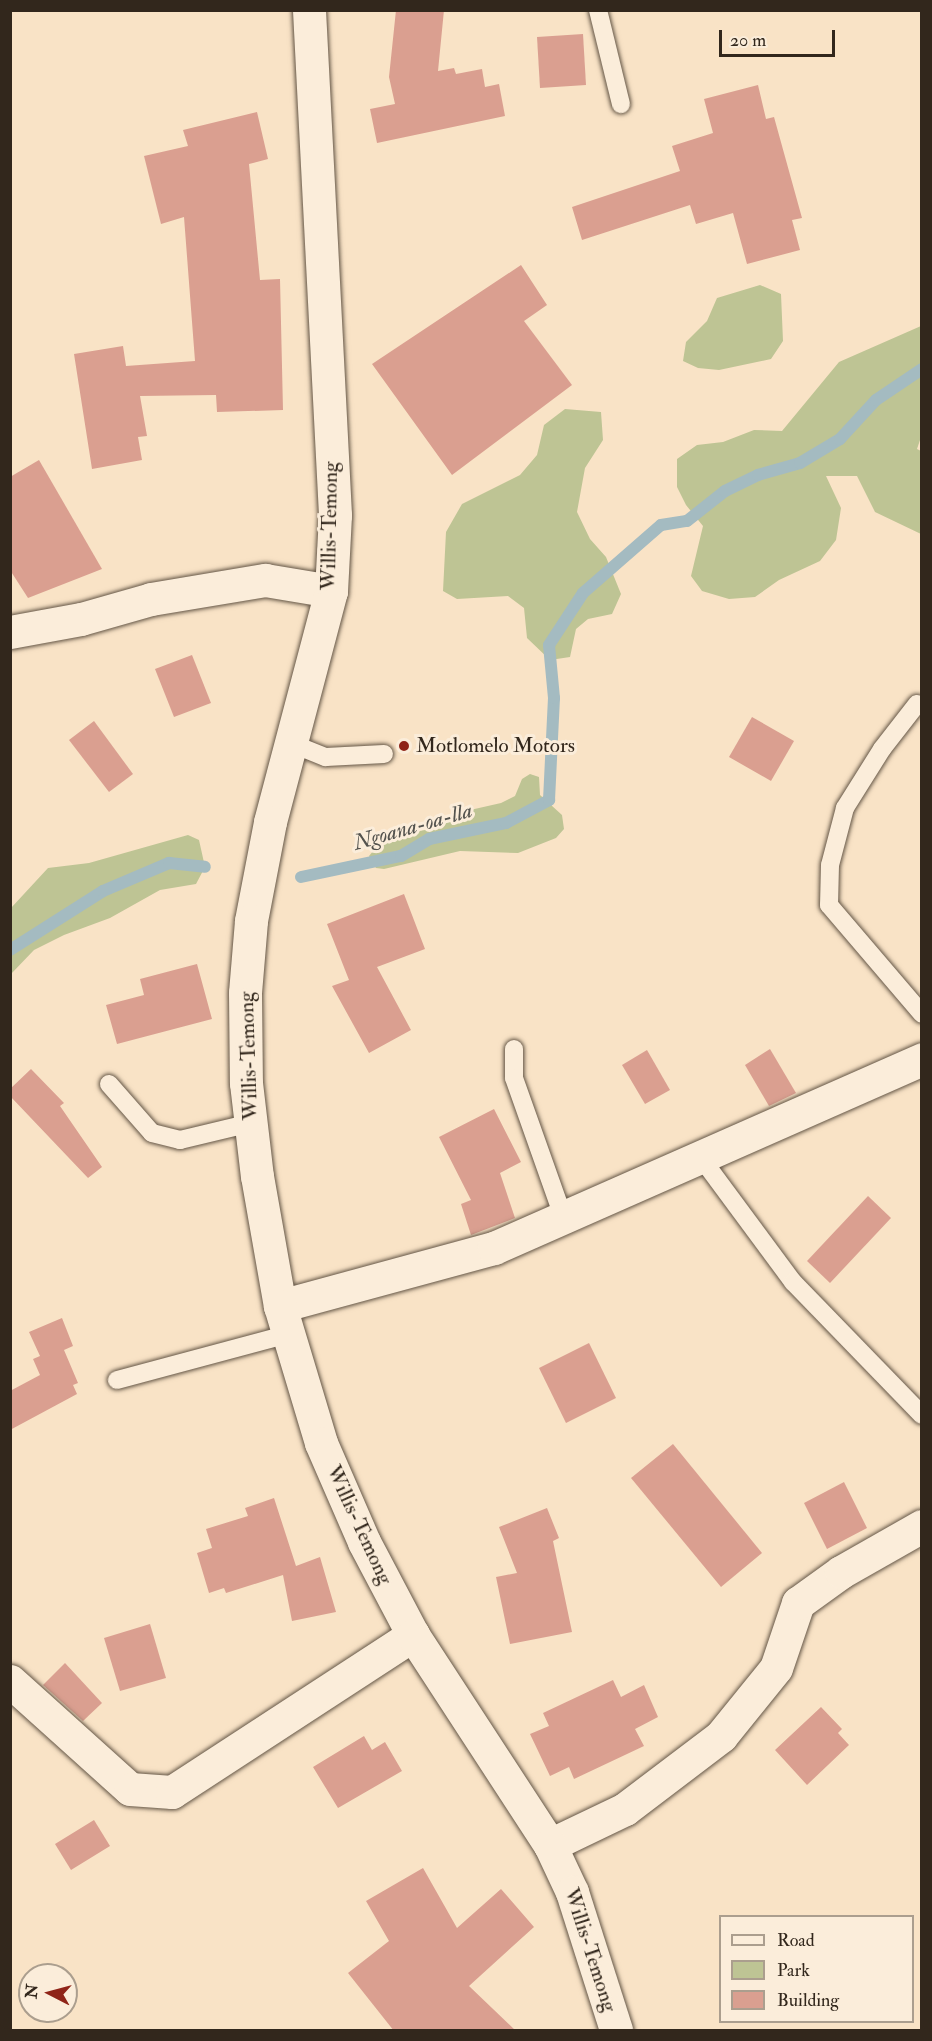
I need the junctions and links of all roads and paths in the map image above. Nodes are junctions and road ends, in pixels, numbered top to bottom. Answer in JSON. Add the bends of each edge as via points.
{"nodes":[{"id":1,"x":309,"y":10,"type":"edge"},
{"id":2,"x":598,"y":10,"type":"edge"},
{"id":3,"x":621,"y":104,"type":"dead end"},
{"id":4,"x":331,"y":591,"type":"junction"},
{"id":5,"x":10,"y":632,"type":"edge"},
{"id":6,"x":917,"y":704,"type":"dead end"},
{"id":7,"x":293,"y":744,"type":"junction"},
{"id":8,"x":384,"y":754,"type":"dead end"},
{"id":9,"x":919,"y":1004,"type":"edge"},
{"id":10,"x":514,"y":1049,"type":"dead end"},
{"id":11,"x":921,"y":1059,"type":"edge"},
{"id":12,"x":110,"y":1084,"type":"dead end"},
{"id":13,"x":251,"y":1123,"type":"junction"},
{"id":14,"x":699,"y":1155,"type":"junction"},
{"id":15,"x":563,"y":1216,"type":"junction"},
{"id":16,"x":285,"y":1320,"type":"junction"},
{"id":17,"x":117,"y":1380,"type":"dead end"},
{"id":18,"x":921,"y":1415,"type":"edge"},
{"id":19,"x":921,"y":1526,"type":"edge"},
{"id":20,"x":413,"y":1635,"type":"junction"},
{"id":21,"x":10,"y":1681,"type":"edge"},
{"id":22,"x":550,"y":1845,"type":"junction"},
{"id":23,"x":616,"y":2031,"type":"edge"}],
"edges":[{"from":1,"to":4,"type":"main road","name":"Willis-Temong","via":[[335,515]]},
{"from":2,"to":3,"type":"lane"},
{"from":4,"to":5,"type":"main road","via":[[266,580],[151,599]]},
{"from":4,"to":7,"type":"main road","name":"Willis-Temong"},
{"from":6,"to":9,"type":"lane","via":[[882,749],[845,808],[832,854],[829,905]]},
{"from":7,"to":8,"type":"lane","via":[[326,757]]},
{"from":7,"to":13,"type":"main road","name":"Willis-Temong","via":[[270,822],[251,921],[245,993],[246,1083]]},
{"from":10,"to":15,"type":"lane","via":[[514,1078]]},
{"from":11,"to":14,"type":"main road","via":[[831,1102]]},
{"from":12,"to":13,"type":"lane","via":[[152,1133],[180,1140]]},
{"from":13,"to":16,"type":"main road","name":"Willis-Temong","via":[[257,1176]]},
{"from":14,"to":15,"type":"main road"},
{"from":14,"to":18,"type":"lane","via":[[793,1282]]},
{"from":15,"to":16,"type":"main road","via":[[494,1248]]},
{"from":16,"to":17,"type":"lane"},
{"from":16,"to":20,"type":"main road","name":"Willis-Temong","via":[[321,1443],[364,1542]]},
{"from":19,"to":22,"type":"main road","via":[[842,1572],[798,1604],[776,1668],[721,1736],[625,1809]]},
{"from":20,"to":21,"type":"main road","via":[[172,1792],[130,1789]]},
{"from":20,"to":22,"type":"main road","name":"Willis-Temong"},
{"from":22,"to":23,"type":"main road","name":"Willis-Temong","via":[[572,1892]]}]}
